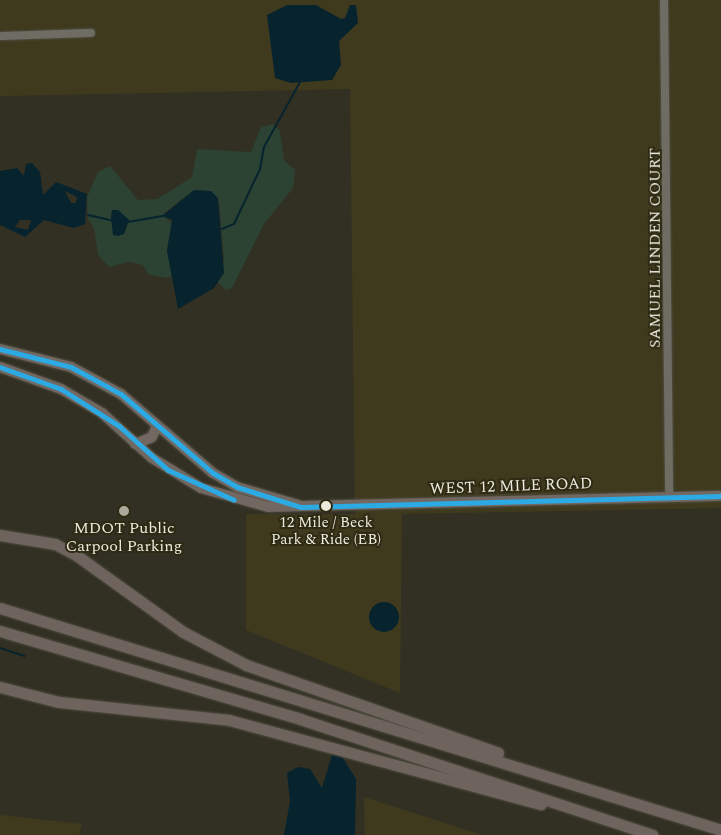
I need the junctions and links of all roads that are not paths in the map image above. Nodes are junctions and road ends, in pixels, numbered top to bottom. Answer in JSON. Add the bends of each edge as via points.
{"nodes":[{"id":1,"x":664,"y":0,"type":"edge"},
{"id":2,"x":91,"y":33,"type":"dead end"},
{"id":3,"x":0,"y":36,"type":"edge"},
{"id":4,"x":0,"y":349,"type":"edge"},
{"id":5,"x":0,"y":367,"type":"edge"},
{"id":6,"x":157,"y":426,"type":"junction"},
{"id":7,"x":135,"y":444,"type":"junction"},
{"id":8,"x":213,"y":473,"type":"junction"},
{"id":9,"x":201,"y":488,"type":"junction"},
{"id":10,"x":669,"y":496,"type":"junction"},
{"id":11,"x":721,"y":496,"type":"edge"},
{"id":12,"x":301,"y":507,"type":"junction"},
{"id":13,"x":0,"y":536,"type":"edge"},
{"id":14,"x":0,"y":608,"type":"edge"},
{"id":15,"x":0,"y":631,"type":"edge"},
{"id":16,"x":0,"y":687,"type":"edge"},
{"id":17,"x":12,"y":693,"type":"junction"},
{"id":18,"x":0,"y":696,"type":"edge"},
{"id":19,"x":531,"y":771,"type":"junction"},
{"id":20,"x":721,"y":830,"type":"edge"},
{"id":21,"x":648,"y":834,"type":"edge"}],
"edges":[{"from":1,"to":10,"type":"street","name":"SAMUEL LINDEN COURT"},
{"from":2,"to":3,"type":"street"},
{"from":4,"to":6,"type":"main road","name":"WEST 12 MILE ROAD","via":[[72,366],[121,394]]},
{"from":5,"to":7,"type":"main road","name":"WEST 12 MILE ROAD","via":[[62,389],[119,426]]},
{"from":6,"to":7,"type":"main road","via":[[152,437]]},
{"from":6,"to":8,"type":"main road","name":"WEST 12 MILE ROAD"},
{"from":7,"to":9,"type":"main road","name":"WEST 12 MILE ROAD"},
{"from":8,"to":9,"type":"main road","via":[[202,480]]},
{"from":8,"to":12,"type":"main road","name":"WEST 12 MILE ROAD","via":[[238,487]]},
{"from":9,"to":12,"type":"main road","name":"WEST 12 MILE ROAD","via":[[268,508]]},
{"from":10,"to":11,"type":"main road","name":"WEST 12 MILE ROAD"},
{"from":10,"to":12,"type":"main road","name":"WEST 12 MILE ROAD"},
{"from":13,"to":19,"type":"highway","via":[[29,538],[76,555],[183,632],[246,665],[498,753]]},
{"from":14,"to":19,"type":"highway"},
{"from":15,"to":21,"type":"highway","via":[[300,719]]},
{"from":16,"to":17,"type":"highway"},
{"from":17,"to":18,"type":"highway"},
{"from":17,"to":21,"type":"highway","via":[[229,720]]},
{"from":19,"to":20,"type":"highway"}]}
